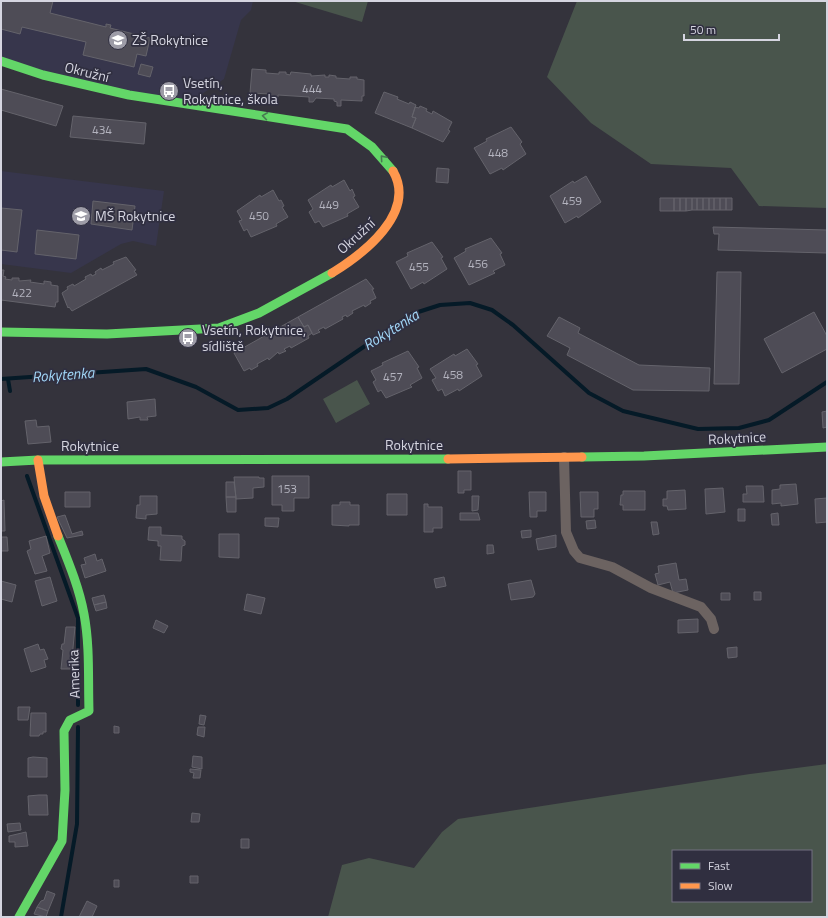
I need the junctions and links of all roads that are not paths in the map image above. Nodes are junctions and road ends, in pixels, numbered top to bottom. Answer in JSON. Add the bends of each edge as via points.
{"nodes":[{"id":1,"x":1,"y":61,"type":"edge"},
{"id":2,"x":1,"y":332,"type":"edge"},
{"id":3,"x":827,"y":447,"type":"edge"},
{"id":4,"x":564,"y":457,"type":"junction"},
{"id":5,"x":38,"y":460,"type":"junction"},
{"id":6,"x":1,"y":462,"type":"edge"},
{"id":7,"x":714,"y":628,"type":"dead end"},
{"id":8,"x":18,"y":917,"type":"edge"}],
"edges":[{"from":2,"to":1,"type":"street","name":"Okružní","one_way":true,"via":[[65,334],[219,328],[252,317],[317,282],[362,253],[388,226],[401,192],[393,169],[371,144],[347,129],[104,92],[29,72]]},
{"from":3,"to":4,"type":"street","name":"Rokytnice","via":[[644,456]]},
{"from":4,"to":5,"type":"street","name":"Rokytnice"},
{"from":4,"to":7,"type":"street","via":[[566,532],[580,558],[612,567],[651,588],[701,607],[711,619]]},
{"from":5,"to":6,"type":"street","name":"Rokytnice"},
{"from":5,"to":8,"type":"street","name":"Amerika","via":[[41,483],[81,598],[85,618],[89,710],[70,720],[64,731],[65,790],[62,841]]}]}
